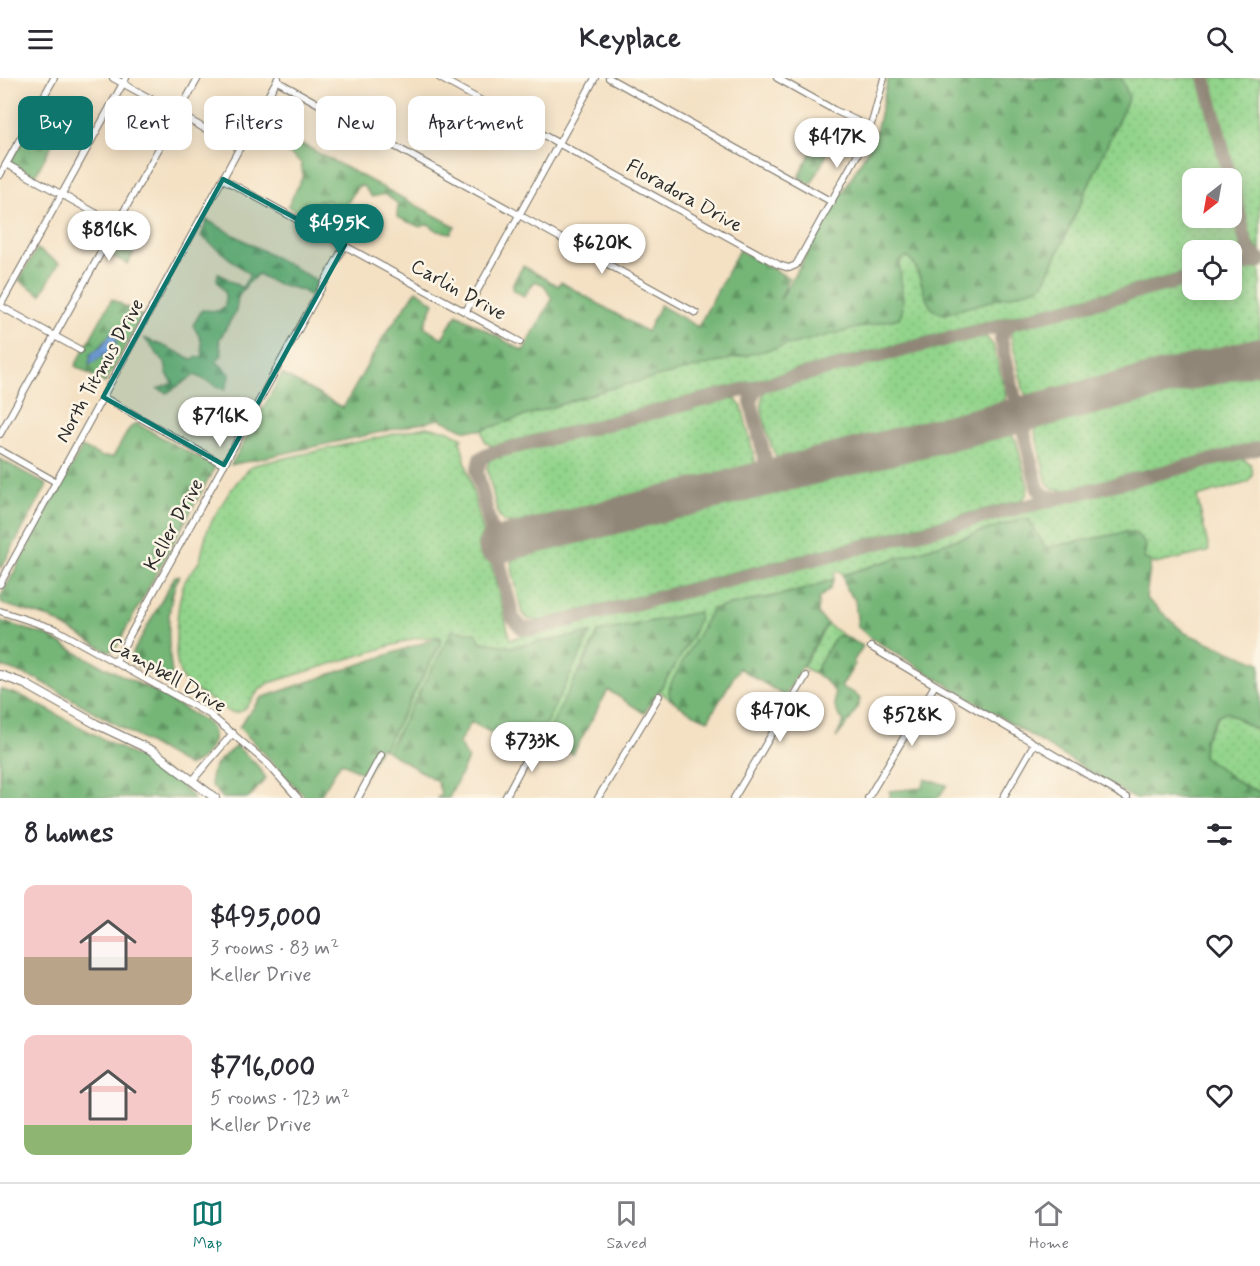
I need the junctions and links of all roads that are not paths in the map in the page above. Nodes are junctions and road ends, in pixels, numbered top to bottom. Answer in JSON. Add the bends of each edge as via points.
{"nodes":[{"id":1,"x":54,"y":78,"type":"edge"},
{"id":2,"x":113,"y":78,"type":"edge"},
{"id":3,"x":198,"y":78,"type":"edge"},
{"id":4,"x":440,"y":78,"type":"edge"},
{"id":5,"x":595,"y":78,"type":"edge"},
{"id":6,"x":609,"y":78,"type":"edge"},
{"id":7,"x":777,"y":78,"type":"edge"},
{"id":8,"x":884,"y":78,"type":"edge"},
{"id":9,"x":278,"y":80,"type":"edge"},
{"id":10,"x":125,"y":81,"type":"edge"},
{"id":11,"x":149,"y":96,"type":"edge"},
{"id":12,"x":188,"y":96,"type":"edge"},
{"id":13,"x":269,"y":96,"type":"edge"},
{"id":14,"x":870,"y":127,"type":"junction"},
{"id":15,"x":559,"y":143,"type":"junction"},
{"id":16,"x":157,"y":150,"type":"edge"},
{"id":17,"x":239,"y":150,"type":"edge"},
{"id":18,"x":6,"y":164,"type":"junction"},
{"id":19,"x":0,"y":175,"type":"edge"},
{"id":20,"x":224,"y":178,"type":"junction"},
{"id":21,"x":61,"y":195,"type":"junction"},
{"id":22,"x":832,"y":202,"type":"junction"},
{"id":23,"x":519,"y":216,"type":"junction"},
{"id":24,"x":116,"y":224,"type":"junction"},
{"id":25,"x":141,"y":238,"type":"dead end"},
{"id":26,"x":345,"y":245,"type":"junction"},
{"id":27,"x":0,"y":306,"type":"edge"},
{"id":28,"x":466,"y":311,"type":"junction"},
{"id":29,"x":696,"y":313,"type":"dead end"},
{"id":30,"x":55,"y":336,"type":"junction"},
{"id":31,"x":520,"y":342,"type":"dead end"},
{"id":32,"x":80,"y":350,"type":"dead end"},
{"id":33,"x":103,"y":397,"type":"junction"},
{"id":34,"x":0,"y":434,"type":"edge"},
{"id":35,"x":0,"y":450,"type":"edge"},
{"id":36,"x":225,"y":465,"type":"junction"},
{"id":37,"x":56,"y":482,"type":"junction"},
{"id":38,"x":0,"y":584,"type":"edge"},
{"id":39,"x":0,"y":611,"type":"edge"},
{"id":40,"x":871,"y":647,"type":"dead end"},
{"id":41,"x":115,"y":662,"type":"junction"},
{"id":42,"x":0,"y":675,"type":"edge"},
{"id":43,"x":806,"y":676,"type":"dead end"},
{"id":44,"x":935,"y":685,"type":"junction"},
{"id":45,"x":659,"y":696,"type":"dead end"},
{"id":46,"x":232,"y":733,"type":"junction"},
{"id":47,"x":536,"y":740,"type":"dead end"},
{"id":48,"x":1035,"y":744,"type":"junction"},
{"id":49,"x":381,"y":755,"type":"dead end"},
{"id":50,"x":193,"y":780,"type":"junction"},
{"id":51,"x":508,"y":797,"type":"edge"},
{"id":52,"x":215,"y":798,"type":"edge"},
{"id":53,"x":298,"y":798,"type":"edge"},
{"id":54,"x":358,"y":798,"type":"edge"},
{"id":55,"x":598,"y":798,"type":"edge"},
{"id":56,"x":734,"y":798,"type":"edge"},
{"id":57,"x":868,"y":798,"type":"edge"},
{"id":58,"x":1003,"y":798,"type":"edge"},
{"id":59,"x":1127,"y":798,"type":"edge"}],
"edges":[{"from":1,"to":18,"type":"street"},
{"from":2,"to":10,"type":"street"},
{"from":3,"to":12,"type":"street"},
{"from":4,"to":15,"type":"street","name":"Floradora Drive"},
{"from":5,"to":15,"type":"street"},
{"from":6,"to":22,"type":"street"},
{"from":7,"to":14,"type":"street"},
{"from":8,"to":14,"type":"street"},
{"from":9,"to":13,"type":"street","name":"North Titmus Drive"},
{"from":9,"to":23,"type":"street"},
{"from":10,"to":11,"type":"street"},
{"from":10,"to":21,"type":"street"},
{"from":14,"to":22,"type":"street"},
{"from":15,"to":22,"type":"street","name":"Floradora Drive","via":[[789,268],[796,265]]},
{"from":15,"to":23,"type":"street"},
{"from":16,"to":24,"type":"street"},
{"from":17,"to":20,"type":"street","name":"North Titmus Drive"},
{"from":18,"to":19,"type":"street"},
{"from":18,"to":21,"type":"street"},
{"from":20,"to":26,"type":"street","name":"Carlin Drive"},
{"from":20,"to":33,"type":"street","name":"North Titmus Drive"},
{"from":21,"to":24,"type":"street"},
{"from":21,"to":27,"type":"street"},
{"from":23,"to":28,"type":"street"},
{"from":23,"to":29,"type":"street"},
{"from":24,"to":25,"type":"street"},
{"from":24,"to":30,"type":"street"},
{"from":26,"to":28,"type":"street","name":"Carlin Drive"},
{"from":26,"to":36,"type":"street","name":"Keller Drive"},
{"from":27,"to":30,"type":"street"},
{"from":28,"to":31,"type":"street","name":"Carlin Drive"},
{"from":30,"to":32,"type":"street"},
{"from":30,"to":34,"type":"street"},
{"from":33,"to":36,"type":"street"},
{"from":33,"to":37,"type":"street","name":"North Titmus Drive"},
{"from":35,"to":37,"type":"street"},
{"from":36,"to":41,"type":"street","name":"Keller Drive"},
{"from":37,"to":38,"type":"street","name":"North Titmus Drive"},
{"from":39,"to":41,"type":"street","name":"Campbell Drive","via":[[45,625]]},
{"from":40,"to":44,"type":"street"},
{"from":41,"to":46,"type":"street","name":"Campbell Drive","via":[[209,714]]},
{"from":42,"to":50,"type":"main road","via":[[25,684],[153,751]]},
{"from":43,"to":56,"type":"street"},
{"from":44,"to":48,"type":"street"},
{"from":44,"to":57,"type":"street"},
{"from":45,"to":55,"type":"street"},
{"from":46,"to":50,"type":"street"},
{"from":46,"to":53,"type":"street","name":"Campbell Drive","via":[[268,764]]},
{"from":47,"to":51,"type":"street"},
{"from":48,"to":58,"type":"street"},
{"from":48,"to":59,"type":"street"},
{"from":49,"to":54,"type":"street"},
{"from":50,"to":52,"type":"main road"}]}
